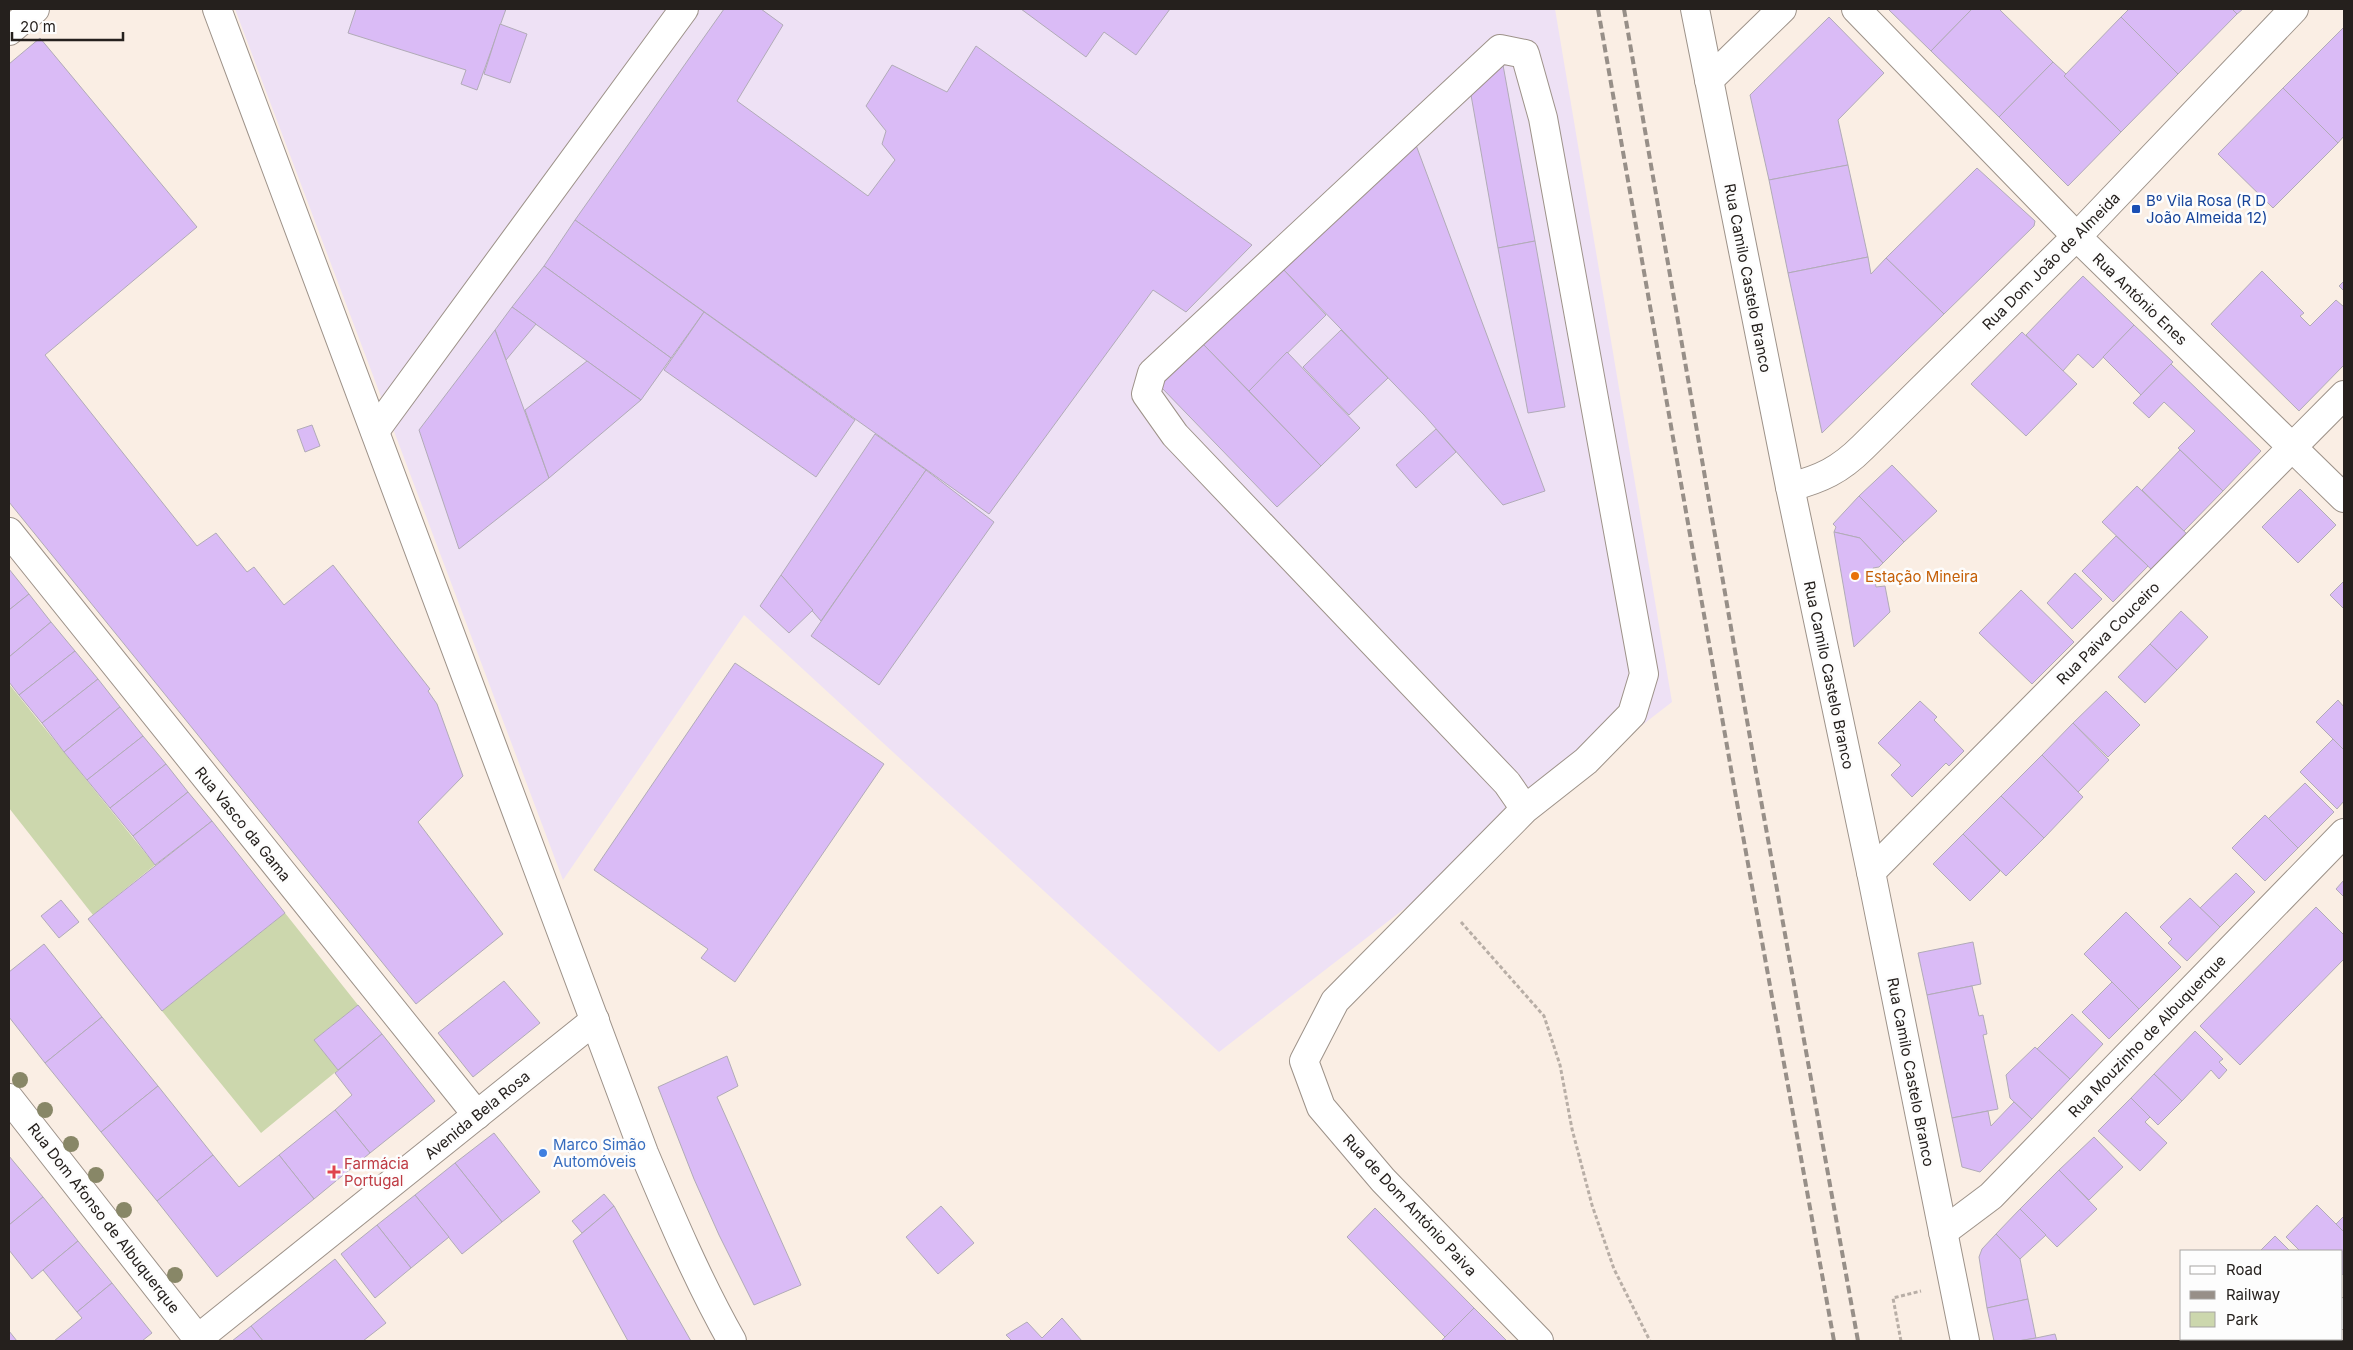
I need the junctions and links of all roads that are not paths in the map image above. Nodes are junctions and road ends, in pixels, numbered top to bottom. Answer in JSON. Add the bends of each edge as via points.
{"nodes":[{"id":1,"x":35,"y":9,"type":"edge"},
{"id":2,"x":217,"y":9,"type":"edge"},
{"id":3,"x":684,"y":9,"type":"edge"},
{"id":4,"x":1694,"y":9,"type":"edge"},
{"id":5,"x":1782,"y":9,"type":"edge"},
{"id":6,"x":1856,"y":9,"type":"edge"},
{"id":7,"x":2294,"y":9,"type":"edge"},
{"id":8,"x":9,"y":31,"type":"edge"},
{"id":9,"x":1709,"y":80,"type":"junction"},
{"id":10,"x":2077,"y":237,"type":"junction"},
{"id":11,"x":2344,"y":395,"type":"edge"},
{"id":12,"x":375,"y":431,"type":"junction"},
{"id":13,"x":2292,"y":447,"type":"junction"},
{"id":14,"x":1790,"y":487,"type":"junction"},
{"id":15,"x":2344,"y":498,"type":"edge"},
{"id":16,"x":9,"y":532,"type":"edge"},
{"id":17,"x":1524,"y":810,"type":"junction"},
{"id":18,"x":2344,"y":833,"type":"edge"},
{"id":19,"x":1871,"y":872,"type":"junction"},
{"id":20,"x":595,"y":1020,"type":"junction"},
{"id":21,"x":9,"y":1098,"type":"edge"},
{"id":22,"x":477,"y":1116,"type":"junction"},
{"id":23,"x":1943,"y":1232,"type":"junction"},
{"id":24,"x":197,"y":1340,"type":"edge"},
{"id":25,"x":732,"y":1341,"type":"edge"},
{"id":26,"x":1539,"y":1341,"type":"edge"},
{"id":27,"x":1965,"y":1341,"type":"edge"}],
"edges":[{"from":1,"to":8,"type":"street"},
{"from":2,"to":12,"type":"street"},
{"from":3,"to":12,"type":"street"},
{"from":4,"to":9,"type":"street","name":"Rua Camilo Castelo Branco"},
{"from":5,"to":9,"type":"street"},
{"from":6,"to":10,"type":"street","name":"Rua António Enes"},
{"from":7,"to":10,"type":"street","name":"Rua Dom João de Almeida"},
{"from":9,"to":14,"type":"street","name":"Rua Camilo Castelo Branco"},
{"from":10,"to":13,"type":"street","name":"Rua António Enes"},
{"from":10,"to":14,"type":"street","name":"Rua Dom João de Almeida","via":[[1845,465],[1812,482]]},
{"from":11,"to":13,"type":"street","name":"Rua Paiva Couceiro"},
{"from":12,"to":20,"type":"street"},
{"from":13,"to":15,"type":"street","name":"Rua António Enes"},
{"from":13,"to":19,"type":"street","name":"Rua Paiva Couceiro"},
{"from":14,"to":19,"type":"street","name":"Rua Camilo Castelo Branco"},
{"from":16,"to":22,"type":"street","name":"Rua Vasco da Gama"},
{"from":17,"to":17,"type":"street","name":"Rua de Dom António Paiva","via":[[1507,783],[1175,435],[1146,394],[1152,374],[1500,49],[1525,54],[1543,118],[1644,674],[1632,714],[1586,761]]},
{"from":17,"to":26,"type":"street","name":"Rua de Dom António Paiva","via":[[1336,1001],[1304,1061],[1321,1107],[1382,1180]]},
{"from":18,"to":23,"type":"street","name":"Rua Mouzinho de Albuquerque","via":[[1991,1196]]},
{"from":19,"to":23,"type":"street","name":"Rua Camilo Castelo Branco"},
{"from":20,"to":22,"type":"street","name":"Avenida Bela Rosa"},
{"from":20,"to":25,"type":"street","via":[[676,1231]]},
{"from":21,"to":24,"type":"street","name":"Rua Dom Afonso de Albuquerque"},
{"from":22,"to":24,"type":"street","name":"Avenida Bela Rosa"},
{"from":23,"to":27,"type":"street","name":"Rua Camilo Castelo Branco"}]}
